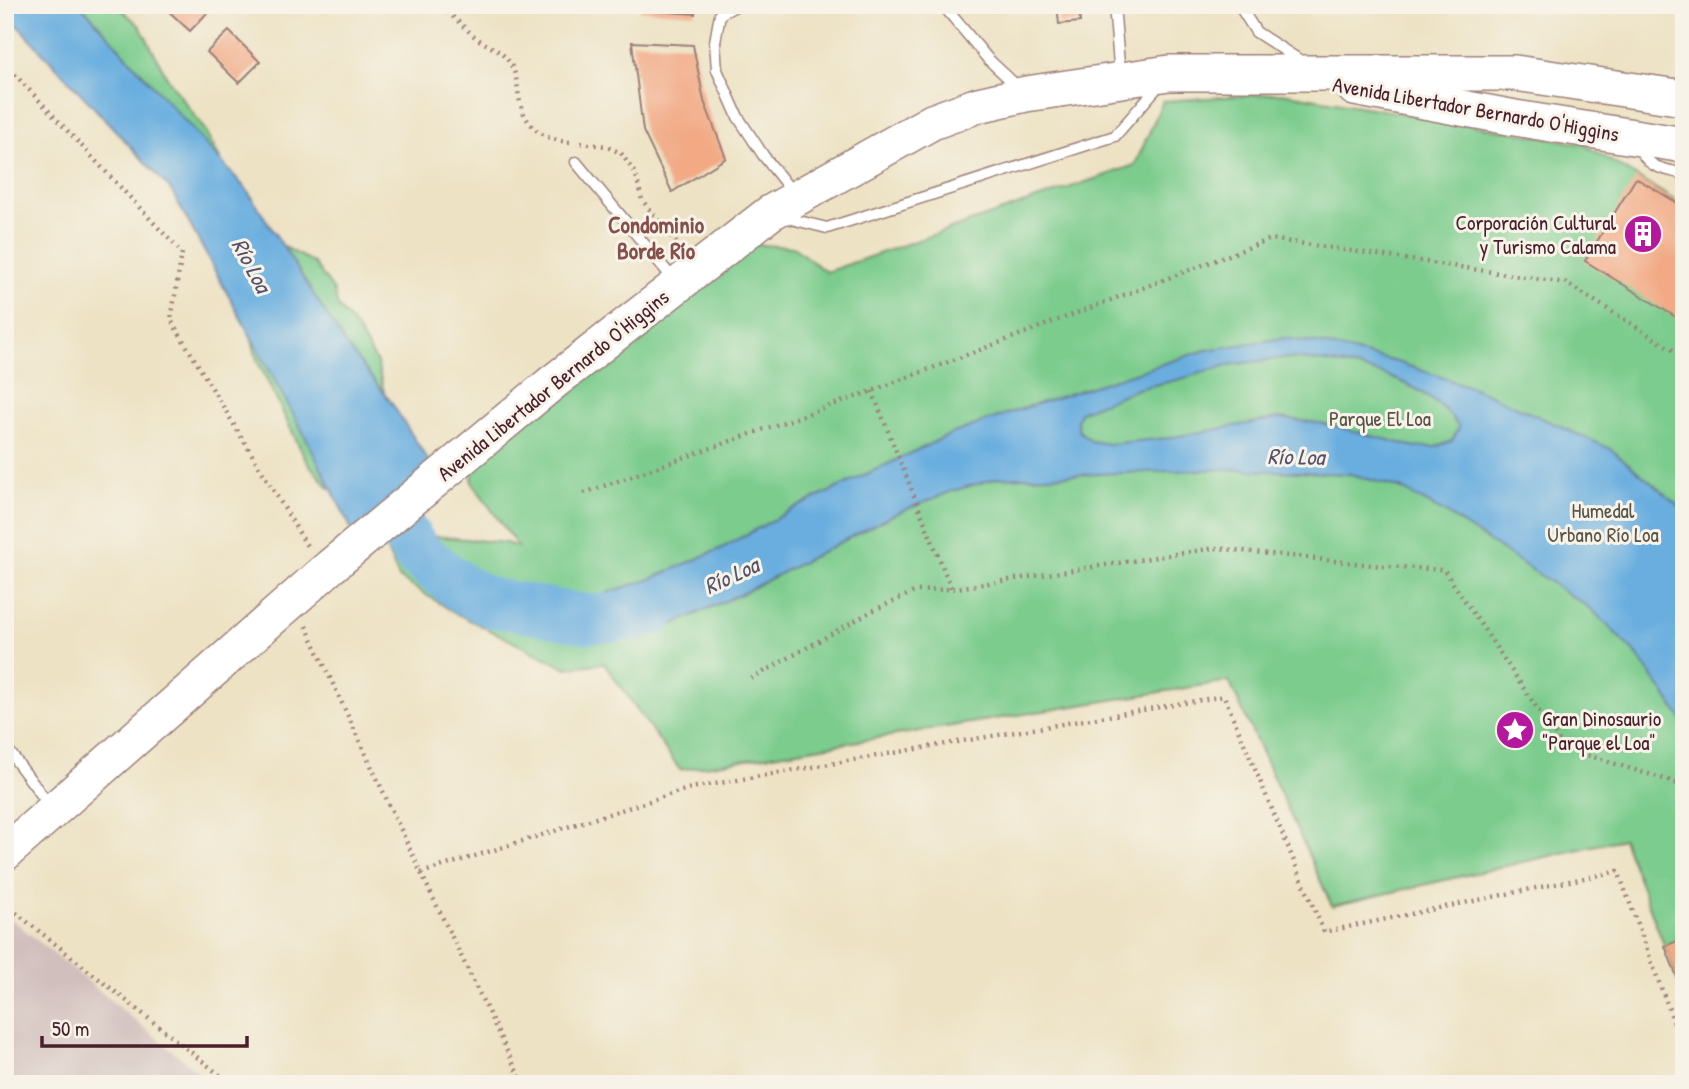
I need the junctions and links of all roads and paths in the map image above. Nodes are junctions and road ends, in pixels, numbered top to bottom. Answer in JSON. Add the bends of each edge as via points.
{"nodes":[{"id":1,"x":435,"y":5,"type":"edge"},
{"id":2,"x":737,"y":5,"type":"edge"},
{"id":3,"x":943,"y":5,"type":"edge"},
{"id":4,"x":1114,"y":5,"type":"edge"},
{"id":5,"x":1240,"y":5,"type":"edge"},
{"id":6,"x":5,"y":64,"type":"edge"},
{"id":7,"x":1269,"y":72,"type":"junction"},
{"id":8,"x":1319,"y":72,"type":"junction"},
{"id":9,"x":1170,"y":73,"type":"junction"},
{"id":10,"x":1120,"y":79,"type":"junction"},
{"id":11,"x":1026,"y":94,"type":"junction"},
{"id":12,"x":1684,"y":98,"type":"edge"},
{"id":13,"x":1633,"y":135,"type":"junction"},
{"id":14,"x":1684,"y":145,"type":"edge"},
{"id":15,"x":576,"y":162,"type":"dead end"},
{"id":16,"x":1684,"y":174,"type":"edge"},
{"id":17,"x":783,"y":205,"type":"junction"},
{"id":18,"x":688,"y":277,"type":"junction"},
{"id":19,"x":1684,"y":357,"type":"edge"},
{"id":20,"x":872,"y":391,"type":"junction"},
{"id":21,"x":584,"y":493,"type":"dead end"},
{"id":22,"x":326,"y":570,"type":"junction"},
{"id":23,"x":951,"y":589,"type":"junction"},
{"id":24,"x":293,"y":599,"type":"junction"},
{"id":25,"x":751,"y":679,"type":"dead end"},
{"id":26,"x":5,"y":746,"type":"edge"},
{"id":27,"x":1684,"y":779,"type":"edge"},
{"id":28,"x":1676,"y":783,"type":"junction"},
{"id":29,"x":1684,"y":803,"type":"edge"},
{"id":30,"x":53,"y":811,"type":"junction"},
{"id":31,"x":5,"y":853,"type":"edge"},
{"id":32,"x":421,"y":873,"type":"junction"},
{"id":33,"x":5,"y":904,"type":"edge"},
{"id":34,"x":1684,"y":1051,"type":"edge"},
{"id":35,"x":231,"y":1084,"type":"edge"},
{"id":36,"x":523,"y":1084,"type":"edge"}],
"edges":[{"from":1,"to":18,"type":"path","via":[[502,52],[516,73],[520,102],[537,132],[559,142],[593,143],[621,153],[636,175],[642,200]]},
{"from":2,"to":17,"type":"lane","via":[[720,14],[717,70]]},
{"from":3,"to":11,"type":"lane","via":[[988,59]]},
{"from":4,"to":10,"type":"lane"},
{"from":5,"to":8,"type":"lane","via":[[1256,32]]},
{"from":6,"to":22,"type":"path","via":[[182,253],[171,320]]},
{"from":7,"to":8,"type":"main road","name":"Avenida Libertador Bernardo O'Higgins"},
{"from":7,"to":9,"type":"main road","name":"Avenida Libertador Bernardo O'Higgins"},
{"from":7,"to":13,"type":"main road","name":"Avenida Libertador Bernardo O'Higgins"},
{"from":8,"to":12,"type":"main road","name":"Avenida Libertador Bernardo O'Higgins","via":[[1515,73]]},
{"from":9,"to":10,"type":"main road","name":"Avenida Libertador Bernardo O'Higgins"},
{"from":9,"to":17,"type":"lane","via":[[1115,136],[827,228]]},
{"from":10,"to":11,"type":"main road","name":"Avenida Libertador Bernardo O'Higgins"},
{"from":11,"to":17,"type":"main road","name":"Avenida Libertador Bernardo O'Higgins","via":[[932,122]]},
{"from":13,"to":14,"type":"main road","name":"Avenida Libertador Bernardo O'Higgins"},
{"from":13,"to":16,"type":"lane","via":[[1652,167]]},
{"from":15,"to":18,"type":"lane"},
{"from":17,"to":18,"type":"main road","name":"Avenida Libertador Bernardo O'Higgins"},
{"from":18,"to":22,"type":"main road","name":"Avenida Libertador Bernardo O'Higgins","via":[[481,440]]},
{"from":19,"to":20,"type":"path","via":[[1566,283],[1271,239]]},
{"from":20,"to":21,"type":"path"},
{"from":20,"to":23,"type":"path"},
{"from":22,"to":24,"type":"main road","name":"Avenida Libertador Bernardo O'Higgins"},
{"from":23,"to":25,"type":"path","via":[[916,591]]},
{"from":23,"to":28,"type":"path","via":[[1215,548],[1444,570],[1564,748]]},
{"from":24,"to":30,"type":"main road","name":"Avenida Libertador Bernardo O'Higgins"},
{"from":24,"to":32,"type":"path"},
{"from":26,"to":30,"type":"lane"},
{"from":27,"to":28,"type":"path"},
{"from":28,"to":29,"type":"path"},
{"from":30,"to":31,"type":"main road","name":"Avenida Libertador Bernardo O'Higgins"},
{"from":32,"to":34,"type":"path","via":[[691,788],[1224,696],[1324,932],[1618,871]]},
{"from":32,"to":36,"type":"path"},
{"from":33,"to":35,"type":"path"}]}
